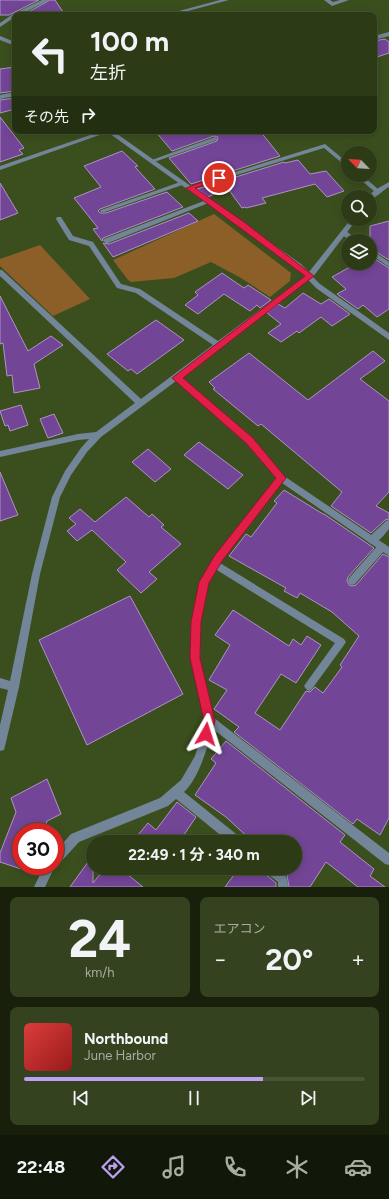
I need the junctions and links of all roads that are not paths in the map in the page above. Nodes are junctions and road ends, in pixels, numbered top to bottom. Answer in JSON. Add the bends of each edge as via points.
{"nodes":[{"id":1,"x":46,"y":0,"type":"edge"},
{"id":2,"x":226,"y":0,"type":"edge"},
{"id":3,"x":326,"y":0,"type":"edge"},
{"id":4,"x":346,"y":0,"type":"edge"},
{"id":5,"x":21,"y":12,"type":"edge"},
{"id":6,"x":179,"y":12,"type":"edge"},
{"id":7,"x":12,"y":17,"type":"edge"},
{"id":8,"x":0,"y":25,"type":"edge"},
{"id":9,"x":389,"y":34,"type":"edge"},
{"id":10,"x":377,"y":37,"type":"edge"},
{"id":11,"x":0,"y":38,"type":"edge"},
{"id":12,"x":12,"y":43,"type":"edge"},
{"id":13,"x":12,"y":95,"type":"edge"},
{"id":14,"x":0,"y":97,"type":"edge"},
{"id":15,"x":99,"y":134,"type":"edge"},
{"id":16,"x":112,"y":134,"type":"edge"},
{"id":17,"x":216,"y":139,"type":"dead end"},
{"id":18,"x":341,"y":160,"type":"edge"},
{"id":19,"x":152,"y":161,"type":"junction"},
{"id":20,"x":0,"y":168,"type":"edge"},
{"id":21,"x":366,"y":182,"type":"edge"},
{"id":22,"x":183,"y":183,"type":"junction"},
{"id":23,"x":389,"y":184,"type":"edge"},
{"id":24,"x":189,"y":188,"type":"junction"},
{"id":25,"x":375,"y":190,"type":"edge"},
{"id":26,"x":377,"y":190,"type":"edge"},
{"id":27,"x":209,"y":202,"type":"junction"},
{"id":28,"x":103,"y":211,"type":"dead end"},
{"id":29,"x":59,"y":219,"type":"dead end"},
{"id":30,"x":349,"y":226,"type":"edge"},
{"id":31,"x":344,"y":233,"type":"joint"},
{"id":32,"x":106,"y":241,"type":"dead end"},
{"id":33,"x":377,"y":257,"type":"edge"},
{"id":34,"x":389,"y":265,"type":"edge"},
{"id":35,"x":0,"y":272,"type":"edge"},
{"id":36,"x":310,"y":276,"type":"junction"},
{"id":37,"x":389,"y":337,"type":"edge"},
{"id":38,"x":218,"y":345,"type":"junction"},
{"id":39,"x":177,"y":378,"type":"junction"},
{"id":40,"x":140,"y":403,"type":"junction"},
{"id":41,"x":98,"y":435,"type":"junction"},
{"id":42,"x":0,"y":454,"type":"edge"},
{"id":43,"x":281,"y":478,"type":"junction"},
{"id":44,"x":389,"y":524,"type":"edge"},
{"id":45,"x":372,"y":540,"type":"junction"},
{"id":46,"x":385,"y":549,"type":"edge"},
{"id":47,"x":215,"y":564,"type":"junction"},
{"id":48,"x":352,"y":582,"type":"dead end"},
{"id":49,"x":0,"y":682,"type":"edge"},
{"id":50,"x":309,"y":686,"type":"dead end"},
{"id":51,"x":14,"y":687,"type":"junction"},
{"id":52,"x":210,"y":721,"type":"junction"},
{"id":53,"x":0,"y":746,"type":"edge"},
{"id":54,"x":176,"y":792,"type":"junction"},
{"id":55,"x":228,"y":835,"type":"edge"},
{"id":56,"x":64,"y":850,"type":"edge"},
{"id":57,"x":389,"y":860,"type":"edge"},
{"id":58,"x":45,"y":875,"type":"edge"},
{"id":59,"x":277,"y":875,"type":"edge"},
{"id":60,"x":39,"y":887,"type":"edge"},
{"id":61,"x":283,"y":887,"type":"edge"}],
"edges":[{"from":1,"to":5,"type":"street"},
{"from":2,"to":6,"type":"street"},
{"from":3,"to":4,"type":"street","via":[[332,4]]},
{"from":7,"to":8,"type":"street"},
{"from":9,"to":10,"type":"street"},
{"from":11,"to":12,"type":"street"},
{"from":13,"to":14,"type":"street"},
{"from":15,"to":20,"type":"street"},
{"from":16,"to":19,"type":"street"},
{"from":17,"to":19,"type":"street"},
{"from":18,"to":24,"type":"street","via":[[325,146]]},
{"from":19,"to":22,"type":"street"},
{"from":21,"to":25,"type":"street"},
{"from":22,"to":24,"type":"street"},
{"from":22,"to":28,"type":"street"},
{"from":23,"to":26,"type":"street"},
{"from":24,"to":27,"type":"street"},
{"from":27,"to":32,"type":"street"},
{"from":27,"to":36,"type":"street"},
{"from":29,"to":38,"type":"street","via":[[71,238],[91,244],[118,286],[138,290]]},
{"from":30,"to":31,"type":"street"},
{"from":31,"to":36,"type":"street"},
{"from":33,"to":34,"type":"street"},
{"from":35,"to":40,"type":"street"},
{"from":36,"to":37,"type":"street","via":[[318,286]]},
{"from":36,"to":38,"type":"street"},
{"from":38,"to":39,"type":"street"},
{"from":39,"to":40,"type":"street"},
{"from":39,"to":43,"type":"street","via":[[250,440]]},
{"from":40,"to":41,"type":"street"},
{"from":41,"to":42,"type":"street"},
{"from":41,"to":51,"type":"street","via":[[68,473],[56,497],[36,574]]},
{"from":43,"to":45,"type":"street"},
{"from":43,"to":47,"type":"street"},
{"from":44,"to":45,"type":"street"},
{"from":45,"to":46,"type":"street"},
{"from":46,"to":48,"type":"street"},
{"from":47,"to":50,"type":"street","via":[[341,642]]},
{"from":47,"to":52,"type":"street","via":[[204,582],[196,622],[195,651]]},
{"from":49,"to":51,"type":"street"},
{"from":51,"to":53,"type":"street"},
{"from":52,"to":54,"type":"street","via":[[199,758],[185,784]]},
{"from":52,"to":57,"type":"street"},
{"from":54,"to":55,"type":"street"},
{"from":54,"to":56,"type":"street","via":[[164,802],[75,838]]},
{"from":58,"to":60,"type":"street"},
{"from":59,"to":61,"type":"street","via":[[283,880]]}]}
